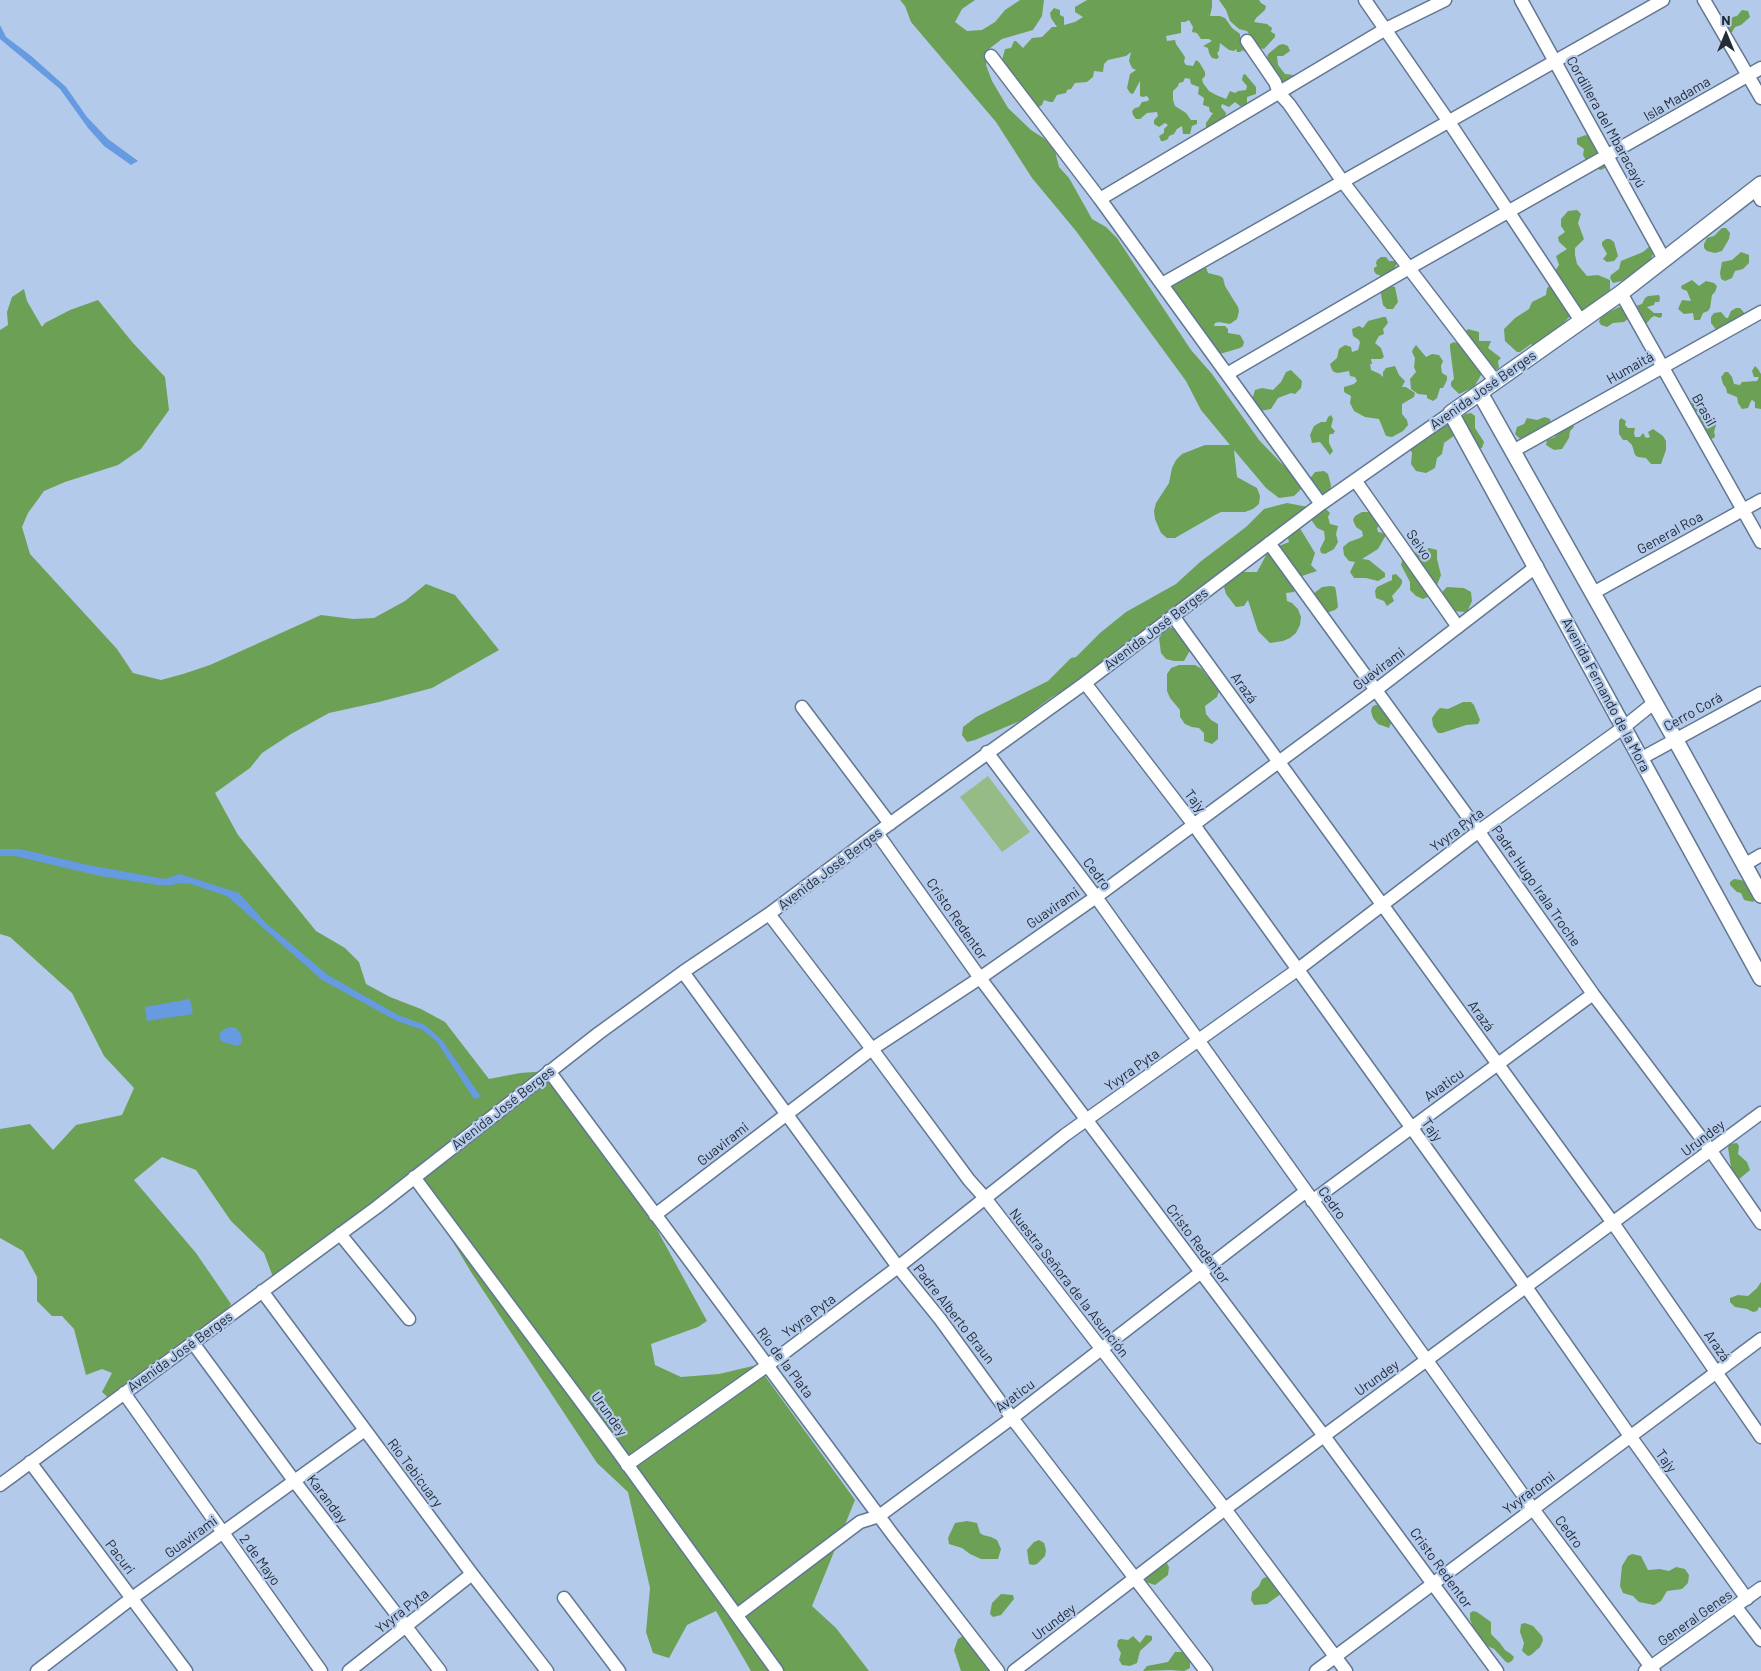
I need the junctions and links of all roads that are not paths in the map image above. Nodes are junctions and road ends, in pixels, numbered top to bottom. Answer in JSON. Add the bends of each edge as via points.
{"nodes":[{"id":1,"x":1365,"y":0,"type":"edge"},
{"id":2,"x":1445,"y":0,"type":"edge"},
{"id":3,"x":1521,"y":0,"type":"edge"},
{"id":4,"x":1663,"y":0,"type":"edge"},
{"id":5,"x":1704,"y":0,"type":"edge"},
{"id":6,"x":1384,"y":30,"type":"junction"},
{"id":7,"x":1248,"y":41,"type":"dead end"},
{"id":8,"x":991,"y":56,"type":"dead end"},
{"id":9,"x":1555,"y":61,"type":"junction"},
{"id":10,"x":1761,"y":68,"type":"edge"},
{"id":11,"x":1748,"y":76,"type":"junction"},
{"id":12,"x":1279,"y":93,"type":"junction"},
{"id":13,"x":1761,"y":98,"type":"edge"},
{"id":14,"x":1449,"y":122,"type":"junction"},
{"id":15,"x":1608,"y":156,"type":"junction"},
{"id":16,"x":1343,"y":182,"type":"junction"},
{"id":17,"x":1759,"y":191,"type":"edge"},
{"id":18,"x":1100,"y":199,"type":"junction"},
{"id":19,"x":1508,"y":212,"type":"junction"},
{"id":20,"x":1664,"y":258,"type":"junction"},
{"id":21,"x":1408,"y":268,"type":"junction"},
{"id":22,"x":1162,"y":284,"type":"junction"},
{"id":23,"x":1621,"y":293,"type":"junction"},
{"id":24,"x":1761,"y":312,"type":"edge"},
{"id":25,"x":1581,"y":321,"type":"junction"},
{"id":26,"x":1662,"y":367,"type":"junction"},
{"id":27,"x":1228,"y":374,"type":"junction"},
{"id":28,"x":1496,"y":382,"type":"junction"},
{"id":29,"x":1480,"y":394,"type":"junction"},
{"id":30,"x":1451,"y":413,"type":"junction"},
{"id":31,"x":1513,"y":451,"type":"junction"},
{"id":32,"x":1355,"y":480,"type":"junction"},
{"id":33,"x":1761,"y":500,"type":"edge"},
{"id":34,"x":1321,"y":504,"type":"junction"},
{"id":35,"x":1743,"y":510,"type":"junction"},
{"id":36,"x":1761,"y":542,"type":"edge"},
{"id":37,"x":1269,"y":543,"type":"junction"},
{"id":38,"x":1537,"y":566,"type":"junction"},
{"id":39,"x":1593,"y":593,"type":"junction"},
{"id":40,"x":1173,"y":616,"type":"junction"},
{"id":41,"x":1458,"y":627,"type":"junction"},
{"id":42,"x":1085,"y":683,"type":"junction"},
{"id":43,"x":1376,"y":690,"type":"junction"},
{"id":44,"x":1761,"y":692,"type":"edge"},
{"id":45,"x":1655,"y":702,"type":"junction"},
{"id":46,"x":802,"y":707,"type":"dead end"},
{"id":47,"x":1624,"y":727,"type":"junction"},
{"id":48,"x":1675,"y":739,"type":"junction"},
{"id":49,"x":987,"y":752,"type":"junction"},
{"id":50,"x":1640,"y":759,"type":"junction"},
{"id":51,"x":1279,"y":761,"type":"junction"},
{"id":52,"x":890,"y":824,"type":"junction"},
{"id":53,"x":1194,"y":824,"type":"junction"},
{"id":54,"x":1479,"y":832,"type":"junction"},
{"id":55,"x":877,"y":833,"type":"junction"},
{"id":56,"x":1761,"y":855,"type":"edge"},
{"id":57,"x":1744,"y":864,"type":"junction"},
{"id":58,"x":1761,"y":895,"type":"edge"},
{"id":59,"x":1096,"y":897,"type":"junction"},
{"id":60,"x":1382,"y":904,"type":"junction"},
{"id":61,"x":770,"y":914,"type":"junction"},
{"id":62,"x":1297,"y":970,"type":"junction"},
{"id":63,"x":683,"y":972,"type":"junction"},
{"id":64,"x":980,"y":978,"type":"junction"},
{"id":65,"x":1761,"y":978,"type":"edge"},
{"id":66,"x":1593,"y":994,"type":"junction"},
{"id":67,"x":1199,"y":1041,"type":"junction"},
{"id":68,"x":872,"y":1049,"type":"junction"},
{"id":69,"x":1497,"y":1065,"type":"junction"},
{"id":70,"x":549,"y":1072,"type":"junction"},
{"id":71,"x":1761,"y":1113,"type":"edge"},
{"id":72,"x":787,"y":1114,"type":"junction"},
{"id":73,"x":1086,"y":1120,"type":"junction"},
{"id":74,"x":1411,"y":1127,"type":"junction"},
{"id":75,"x":1711,"y":1151,"type":"junction"},
{"id":76,"x":414,"y":1177,"type":"junction"},
{"id":77,"x":1309,"y":1197,"type":"junction"},
{"id":78,"x":984,"y":1198,"type":"junction"},
{"id":79,"x":655,"y":1216,"type":"junction"},
{"id":80,"x":1614,"y":1223,"type":"junction"},
{"id":81,"x":1761,"y":1223,"type":"edge"},
{"id":82,"x":340,"y":1234,"type":"junction"},
{"id":83,"x":898,"y":1266,"type":"junction"},
{"id":84,"x":1201,"y":1273,"type":"junction"},
{"id":85,"x":1526,"y":1287,"type":"junction"},
{"id":86,"x":262,"y":1291,"type":"junction"},
{"id":87,"x":409,"y":1319,"type":"dead end"},
{"id":88,"x":1761,"y":1340,"type":"edge"},
{"id":89,"x":193,"y":1343,"type":"junction"},
{"id":90,"x":1101,"y":1349,"type":"junction"},
{"id":91,"x":1428,"y":1360,"type":"junction"},
{"id":92,"x":768,"y":1365,"type":"junction"},
{"id":93,"x":1717,"y":1372,"type":"junction"},
{"id":94,"x":124,"y":1393,"type":"junction"},
{"id":95,"x":1012,"y":1418,"type":"junction"},
{"id":96,"x":365,"y":1430,"type":"junction"},
{"id":97,"x":1324,"y":1436,"type":"junction"},
{"id":98,"x":1630,"y":1436,"type":"junction"},
{"id":99,"x":1761,"y":1437,"type":"edge"},
{"id":100,"x":30,"y":1462,"type":"junction"},
{"id":101,"x":627,"y":1465,"type":"junction"},
{"id":102,"x":295,"y":1482,"type":"junction"},
{"id":103,"x":0,"y":1485,"type":"edge"},
{"id":104,"x":1226,"y":1509,"type":"junction"},
{"id":105,"x":1533,"y":1509,"type":"junction"},
{"id":106,"x":879,"y":1516,"type":"junction"},
{"id":107,"x":222,"y":1533,"type":"junction"},
{"id":108,"x":472,"y":1574,"type":"junction"},
{"id":109,"x":1136,"y":1578,"type":"junction"},
{"id":110,"x":1433,"y":1583,"type":"junction"},
{"id":111,"x":1761,"y":1588,"type":"edge"},
{"id":112,"x":132,"y":1598,"type":"junction"},
{"id":113,"x":564,"y":1598,"type":"dead end"},
{"id":114,"x":1747,"y":1599,"type":"junction"},
{"id":115,"x":1736,"y":1607,"type":"junction"},
{"id":116,"x":737,"y":1615,"type":"junction"},
{"id":117,"x":406,"y":1628,"type":"junction"},
{"id":118,"x":1761,"y":1640,"type":"edge"},
{"id":119,"x":1335,"y":1657,"type":"junction"},
{"id":120,"x":44,"y":1669,"type":"edge"},
{"id":121,"x":1650,"y":1670,"type":"edge"},
{"id":122,"x":186,"y":1671,"type":"edge"},
{"id":123,"x":321,"y":1671,"type":"edge"},
{"id":124,"x":349,"y":1671,"type":"edge"},
{"id":125,"x":440,"y":1671,"type":"edge"},
{"id":126,"x":547,"y":1671,"type":"edge"},
{"id":127,"x":619,"y":1671,"type":"edge"},
{"id":128,"x":777,"y":1671,"type":"edge"},
{"id":129,"x":998,"y":1671,"type":"edge"},
{"id":130,"x":1014,"y":1671,"type":"edge"},
{"id":131,"x":1206,"y":1671,"type":"edge"},
{"id":132,"x":1316,"y":1671,"type":"edge"},
{"id":133,"x":1346,"y":1671,"type":"edge"},
{"id":134,"x":1497,"y":1671,"type":"edge"}],
"edges":[{"from":1,"to":6,"type":"street"},
{"from":2,"to":6,"type":"street"},
{"from":3,"to":9,"type":"street","name":"Cordillera del Mbaracayú"},
{"from":4,"to":9,"type":"street"},
{"from":5,"to":11,"type":"street"},
{"from":6,"to":12,"type":"street"},
{"from":6,"to":14,"type":"street"},
{"from":7,"to":12,"type":"street"},
{"from":8,"to":18,"type":"street"},
{"from":9,"to":14,"type":"street"},
{"from":9,"to":15,"type":"street","name":"Cordillera del Mbaracayú"},
{"from":10,"to":11,"type":"street","name":"Isla Madama"},
{"from":11,"to":13,"type":"street"},
{"from":11,"to":15,"type":"street","name":"Isla Madama"},
{"from":12,"to":16,"type":"street"},
{"from":12,"to":18,"type":"street"},
{"from":14,"to":16,"type":"street"},
{"from":14,"to":19,"type":"street"},
{"from":15,"to":19,"type":"street","name":"Isla Madama"},
{"from":15,"to":20,"type":"street","name":"Cordillera del Mbaracayú"},
{"from":16,"to":21,"type":"street"},
{"from":16,"to":22,"type":"street"},
{"from":17,"to":20,"type":"main road","name":"Avenida José Berges"},
{"from":18,"to":22,"type":"street"},
{"from":19,"to":21,"type":"street","name":"Isla Madama"},
{"from":19,"to":25,"type":"street"},
{"from":20,"to":23,"type":"main road","name":"Avenida José Berges"},
{"from":21,"to":27,"type":"street","name":"Isla Madama"},
{"from":21,"to":28,"type":"street"},
{"from":22,"to":27,"type":"street"},
{"from":23,"to":25,"type":"main road","name":"Avenida José Berges"},
{"from":23,"to":26,"type":"street","name":"Brasil"},
{"from":24,"to":26,"type":"street","name":"Humaitá"},
{"from":25,"to":28,"type":"main road","name":"Avenida José Berges"},
{"from":26,"to":31,"type":"street","name":"Humaitá"},
{"from":26,"to":35,"type":"street","name":"Brasil"},
{"from":27,"to":34,"type":"street"},
{"from":28,"to":29,"type":"main road","name":"Avenida José Berges"},
{"from":29,"to":30,"type":"main road","name":"Avenida José Berges"},
{"from":29,"to":31,"type":"main road"},
{"from":30,"to":32,"type":"street","name":"Avenida José Berges"},
{"from":30,"to":38,"type":"main road","name":"Avenida Fernando de la Mora"},
{"from":31,"to":39,"type":"main road"},
{"from":32,"to":34,"type":"street","name":"Avenida José Berges"},
{"from":32,"to":41,"type":"street","name":"Seivo"},
{"from":33,"to":35,"type":"street","name":"General Roa"},
{"from":34,"to":37,"type":"street","name":"Avenida José Berges"},
{"from":35,"to":36,"type":"street","name":"Brasil"},
{"from":35,"to":39,"type":"street","name":"General Roa"},
{"from":37,"to":40,"type":"street","name":"Avenida José Berges"},
{"from":37,"to":43,"type":"street","name":"Padre Hugo Irala Troche"},
{"from":38,"to":41,"type":"street","name":"Guavirami"},
{"from":38,"to":47,"type":"main road","name":"Avenida Fernando de la Mora"},
{"from":39,"to":45,"type":"main road"},
{"from":40,"to":42,"type":"street","name":"Avenida José Berges"},
{"from":40,"to":51,"type":"street","name":"Arazá"},
{"from":41,"to":43,"type":"street","name":"Guavirami"},
{"from":42,"to":49,"type":"street","name":"Avenida José Berges"},
{"from":42,"to":53,"type":"street","name":"Tajy"},
{"from":43,"to":51,"type":"street","name":"Guavirami"},
{"from":43,"to":54,"type":"street","name":"Padre Hugo Irala Troche"},
{"from":44,"to":48,"type":"street","name":"Cerro Corá"},
{"from":45,"to":47,"type":"street","name":"Yvyra Pyta"},
{"from":45,"to":48,"type":"main road"},
{"from":46,"to":52,"type":"street"},
{"from":47,"to":50,"type":"main road","name":"Avenida Fernando de la Mora"},
{"from":47,"to":54,"type":"street","name":"Yvyra Pyta"},
{"from":48,"to":50,"type":"street","name":"Cerro Corá"},
{"from":48,"to":57,"type":"main road"},
{"from":49,"to":52,"type":"street","name":"Avenida José Berges"},
{"from":49,"to":59,"type":"street","name":"Cedro"},
{"from":50,"to":65,"type":"main road","name":"Avenida Fernando de la Mora"},
{"from":51,"to":53,"type":"street","name":"Guavirami"},
{"from":51,"to":60,"type":"street","name":"Arazá"},
{"from":52,"to":55,"type":"street","name":"Avenida José Berges"},
{"from":53,"to":59,"type":"street","name":"Guavirami"},
{"from":53,"to":62,"type":"street","name":"Tajy"},
{"from":54,"to":60,"type":"street","name":"Yvyra Pyta"},
{"from":54,"to":66,"type":"street","name":"Padre Hugo Irala Troche"},
{"from":55,"to":61,"type":"street","name":"Avenida José Berges"},
{"from":55,"to":64,"type":"street","name":"Cristo Redentor"},
{"from":56,"to":57,"type":"street"},
{"from":57,"to":58,"type":"main road"},
{"from":59,"to":64,"type":"street","name":"Guavirami"},
{"from":59,"to":67,"type":"street","name":"Cedro"},
{"from":60,"to":62,"type":"street","name":"Yvyra Pyta"},
{"from":60,"to":69,"type":"street","name":"Arazá"},
{"from":61,"to":63,"type":"street","name":"Avenida José Berges"},
{"from":61,"to":68,"type":"street","name":"Nuestra Señora de la Asunción"},
{"from":62,"to":67,"type":"street","name":"Yvyra Pyta"},
{"from":62,"to":74,"type":"street","name":"Tajy"},
{"from":63,"to":70,"type":"street","name":"Avenida José Berges"},
{"from":63,"to":72,"type":"street","name":"Padre Alberto Braun"},
{"from":64,"to":68,"type":"street","name":"Guavirami"},
{"from":64,"to":73,"type":"street","name":"Cristo Redentor"},
{"from":66,"to":69,"type":"street","name":"Avaticu"},
{"from":66,"to":75,"type":"street","name":"Padre Hugo Irala Troche"},
{"from":67,"to":73,"type":"street","name":"Yvyra Pyta"},
{"from":67,"to":77,"type":"street","name":"Cedro"},
{"from":68,"to":72,"type":"street","name":"Guavirami"},
{"from":68,"to":78,"type":"street","name":"Nuestra Señora de la Asunción"},
{"from":69,"to":74,"type":"street","name":"Avaticu"},
{"from":69,"to":80,"type":"street","name":"Arazá"},
{"from":70,"to":76,"type":"street","name":"Avenida José Berges"},
{"from":70,"to":79,"type":"street","name":"Río de la Plata"},
{"from":71,"to":75,"type":"street","name":"Urundey"},
{"from":72,"to":79,"type":"street","name":"Guavirami"},
{"from":72,"to":83,"type":"street","name":"Padre Alberto Braun"},
{"from":73,"to":78,"type":"street","name":"Yvyra Pyta"},
{"from":73,"to":84,"type":"street","name":"Cristo Redentor"},
{"from":74,"to":77,"type":"street","name":"Avaticu"},
{"from":74,"to":85,"type":"street","name":"Tajy"},
{"from":75,"to":80,"type":"street","name":"Urundey"},
{"from":75,"to":81,"type":"street","name":"Padre Hugo Irala Troche"},
{"from":76,"to":82,"type":"street","name":"Avenida José Berges"},
{"from":76,"to":101,"type":"street","name":"Urundey"},
{"from":77,"to":84,"type":"street","name":"Avaticu"},
{"from":77,"to":91,"type":"street","name":"Cedro"},
{"from":78,"to":83,"type":"street","name":"Yvyra Pyta"},
{"from":78,"to":90,"type":"street","name":"Nuestra Señora de la Asunción"},
{"from":79,"to":92,"type":"street","name":"Río de la Plata"},
{"from":80,"to":85,"type":"street","name":"Urundey"},
{"from":80,"to":93,"type":"street","name":"Arazá"},
{"from":82,"to":86,"type":"street","name":"Avenida José Berges"},
{"from":82,"to":87,"type":"street"},
{"from":83,"to":92,"type":"street","name":"Yvyra Pyta"},
{"from":83,"to":95,"type":"street","name":"Padre Alberto Braun"},
{"from":84,"to":90,"type":"street","name":"Avaticu"},
{"from":84,"to":97,"type":"street","name":"Cristo Redentor"},
{"from":85,"to":91,"type":"street","name":"Urundey"},
{"from":85,"to":98,"type":"street","name":"Tajy"},
{"from":86,"to":89,"type":"street","name":"Avenida José Berges"},
{"from":86,"to":96,"type":"street","name":"Río Tebicuary"},
{"from":88,"to":93,"type":"street","name":"Yvyraromi"},
{"from":89,"to":94,"type":"street","name":"Avenida José Berges"},
{"from":89,"to":102,"type":"street","name":"Karanday"},
{"from":90,"to":95,"type":"street","name":"Avaticu"},
{"from":90,"to":104,"type":"street","name":"Nuestra Señora de la Asunción"},
{"from":91,"to":97,"type":"street","name":"Urundey"},
{"from":91,"to":105,"type":"street","name":"Cedro"},
{"from":92,"to":101,"type":"street","name":"Yvyra Pyta"},
{"from":92,"to":106,"type":"street","name":"Río de la Plata"},
{"from":93,"to":98,"type":"street","name":"Yvyraromi"},
{"from":93,"to":99,"type":"street","name":"Arazá"},
{"from":94,"to":100,"type":"street","name":"Avenida José Berges"},
{"from":94,"to":107,"type":"street","name":"2 de Mayo"},
{"from":95,"to":106,"type":"street","name":"Avaticu"},
{"from":95,"to":109,"type":"street","name":"Padre Alberto Braun"},
{"from":96,"to":102,"type":"street","name":"Guavirami"},
{"from":96,"to":108,"type":"street","name":"Río Tebicuary"},
{"from":97,"to":104,"type":"street","name":"Urundey"},
{"from":97,"to":110,"type":"street","name":"Cristo Redentor"},
{"from":98,"to":105,"type":"street","name":"Yvyraromi"},
{"from":98,"to":114,"type":"street","name":"Tajy"},
{"from":100,"to":103,"type":"street","name":"Avenida José Berges"},
{"from":100,"to":112,"type":"street","name":"Pacuri"},
{"from":101,"to":116,"type":"street","name":"Urundey"},
{"from":102,"to":107,"type":"street","name":"Guavirami"},
{"from":102,"to":117,"type":"street","name":"Karanday"},
{"from":104,"to":109,"type":"street","name":"Urundey"},
{"from":104,"to":119,"type":"street","name":"Nuestra Señora de la Asunción"},
{"from":105,"to":110,"type":"street","name":"Yvyraromi"},
{"from":105,"to":121,"type":"street","name":"Cedro"},
{"from":106,"to":116,"type":"street","name":"Avaticu","via":[[860,1522]]},
{"from":106,"to":129,"type":"street","name":"Río de la Plata"},
{"from":107,"to":112,"type":"street","name":"Guavirami"},
{"from":107,"to":123,"type":"street","name":"2 de Mayo"},
{"from":108,"to":117,"type":"street","name":"Yvyra Pyta"},
{"from":108,"to":126,"type":"street","name":"Río Tebicuary"},
{"from":109,"to":130,"type":"street","name":"Urundey"},
{"from":109,"to":131,"type":"street","name":"Padre Alberto Braun"},
{"from":110,"to":119,"type":"street","name":"Yvyraromi"},
{"from":110,"to":134,"type":"street","name":"Cristo Redentor"},
{"from":111,"to":114,"type":"street","name":"General Genes"},
{"from":112,"to":120,"type":"street","name":"Guavirami"},
{"from":112,"to":122,"type":"street","name":"Pacuri"},
{"from":113,"to":127,"type":"street"},
{"from":114,"to":115,"type":"street","name":"General Genes"},
{"from":115,"to":118,"type":"street"},
{"from":115,"to":121,"type":"street","name":"General Genes"},
{"from":116,"to":128,"type":"street","name":"Urundey"},
{"from":117,"to":124,"type":"street","name":"Yvyra Pyta"},
{"from":117,"to":125,"type":"street","name":"Karanday"},
{"from":119,"to":132,"type":"street","name":"Yvyraromi"},
{"from":119,"to":133,"type":"street","name":"Nuestra Señora de la Asunción"}]}
